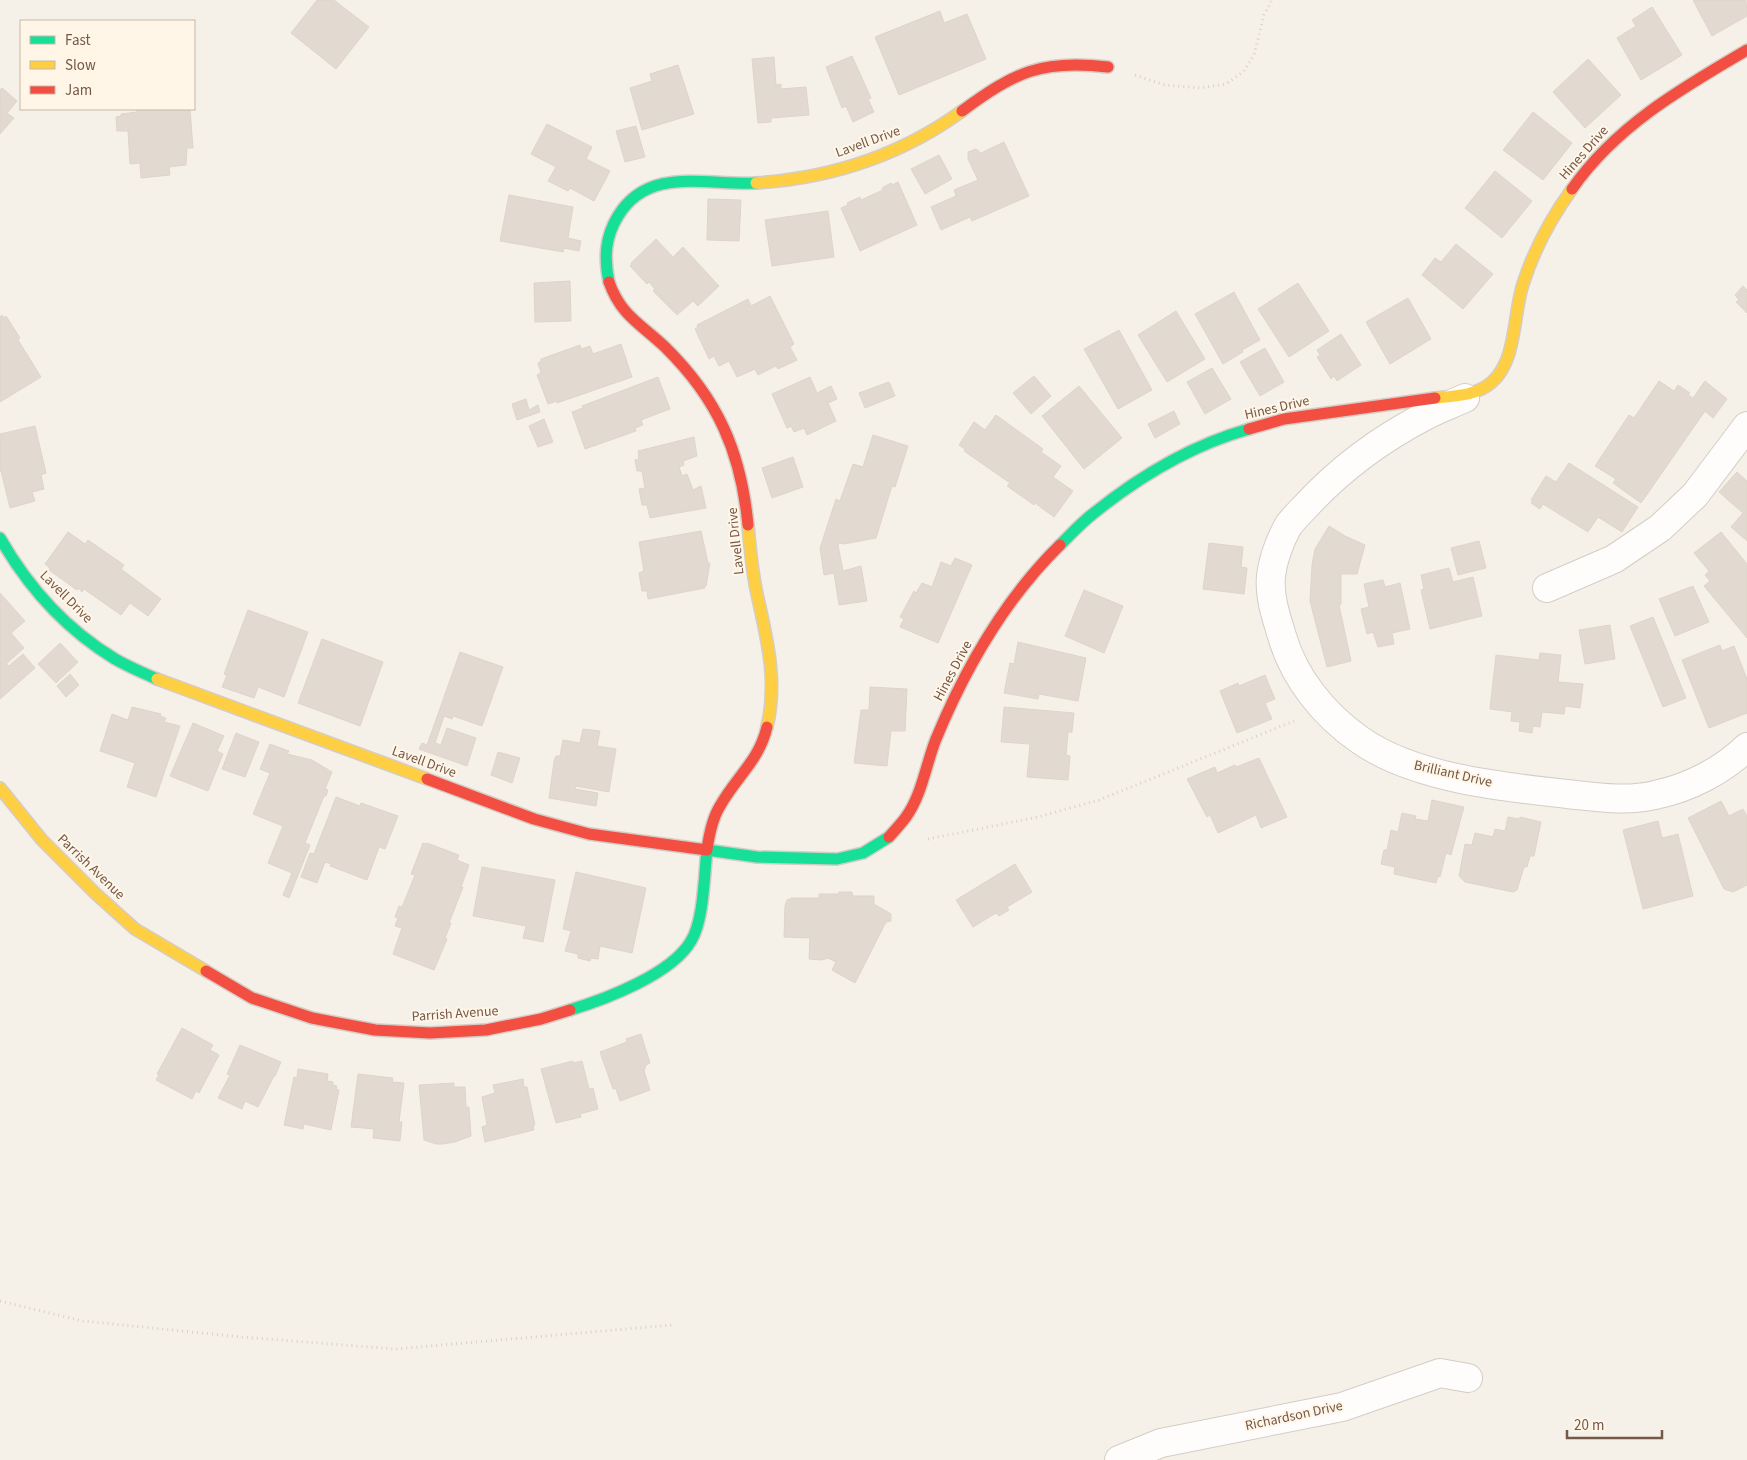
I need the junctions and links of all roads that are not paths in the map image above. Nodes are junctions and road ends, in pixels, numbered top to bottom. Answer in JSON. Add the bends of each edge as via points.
{"nodes":[{"id":1,"x":1747,"y":50,"type":"edge"},
{"id":2,"x":1108,"y":67,"type":"road end"},
{"id":3,"x":1475,"y":393,"type":"junction"},
{"id":4,"x":1747,"y":426,"type":"edge"},
{"id":5,"x":0,"y":538,"type":"edge"},
{"id":6,"x":1547,"y":588,"type":"dead end"},
{"id":7,"x":1747,"y":747,"type":"edge"},
{"id":8,"x":0,"y":788,"type":"edge"},
{"id":9,"x":708,"y":850,"type":"junction"},
{"id":10,"x":1468,"y":1378,"type":"dead end"},
{"id":11,"x":1119,"y":1460,"type":"edge"}],
"edges":[{"from":1,"to":3,"type":"street","name":"Hines Drive","via":[[1677,90],[1627,127],[1592,162],[1563,202],[1539,245],[1519,297],[1503,368],[1492,384]]},
{"from":2,"to":9,"type":"street","name":"Lavell Drive","via":[[1071,63],[1035,69],[1000,83],[952,118],[908,144],[854,166],[804,178],[749,183],[682,180],[657,184],[633,198],[615,219],[606,242],[605,267],[611,291],[624,312],[688,371],[715,409],[733,448],[746,492],[753,570],[774,671],[773,703],[764,739],[748,770],[724,800],[711,824]]},
{"from":3,"to":7,"type":"street","name":"Brilliant Drive","via":[[1425,416],[1370,449],[1321,490],[1289,524],[1277,550],[1271,576],[1273,608],[1285,646],[1301,679],[1324,710],[1360,740],[1391,758],[1430,771],[1517,789],[1612,799],[1653,796],[1689,785],[1723,767]]},
{"from":3,"to":9,"type":"street","name":"Hines Drive","via":[[1284,420],[1223,438],[1182,455],[1135,482],[1092,514],[1049,556],[1005,611],[966,673],[907,816],[888,838],[863,853],[837,859],[757,857]]},
{"from":4,"to":6,"type":"street","via":[[1695,495],[1660,528],[1614,559]]},
{"from":5,"to":9,"type":"street","name":"Lavell Drive","via":[[9,556],[38,594],[69,625],[113,657],[157,679],[534,819],[589,834]]},
{"from":8,"to":9,"type":"street","name":"Parrish Avenue","via":[[42,840],[135,929],[252,998],[312,1018],[374,1030],[430,1034],[486,1030],[541,1019],[594,1003],[652,976],[679,957],[692,940],[699,919]]},
{"from":10,"to":11,"type":"street","name":"Richardson Drive","via":[[1440,1373],[1342,1407],[1161,1443]]}]}
